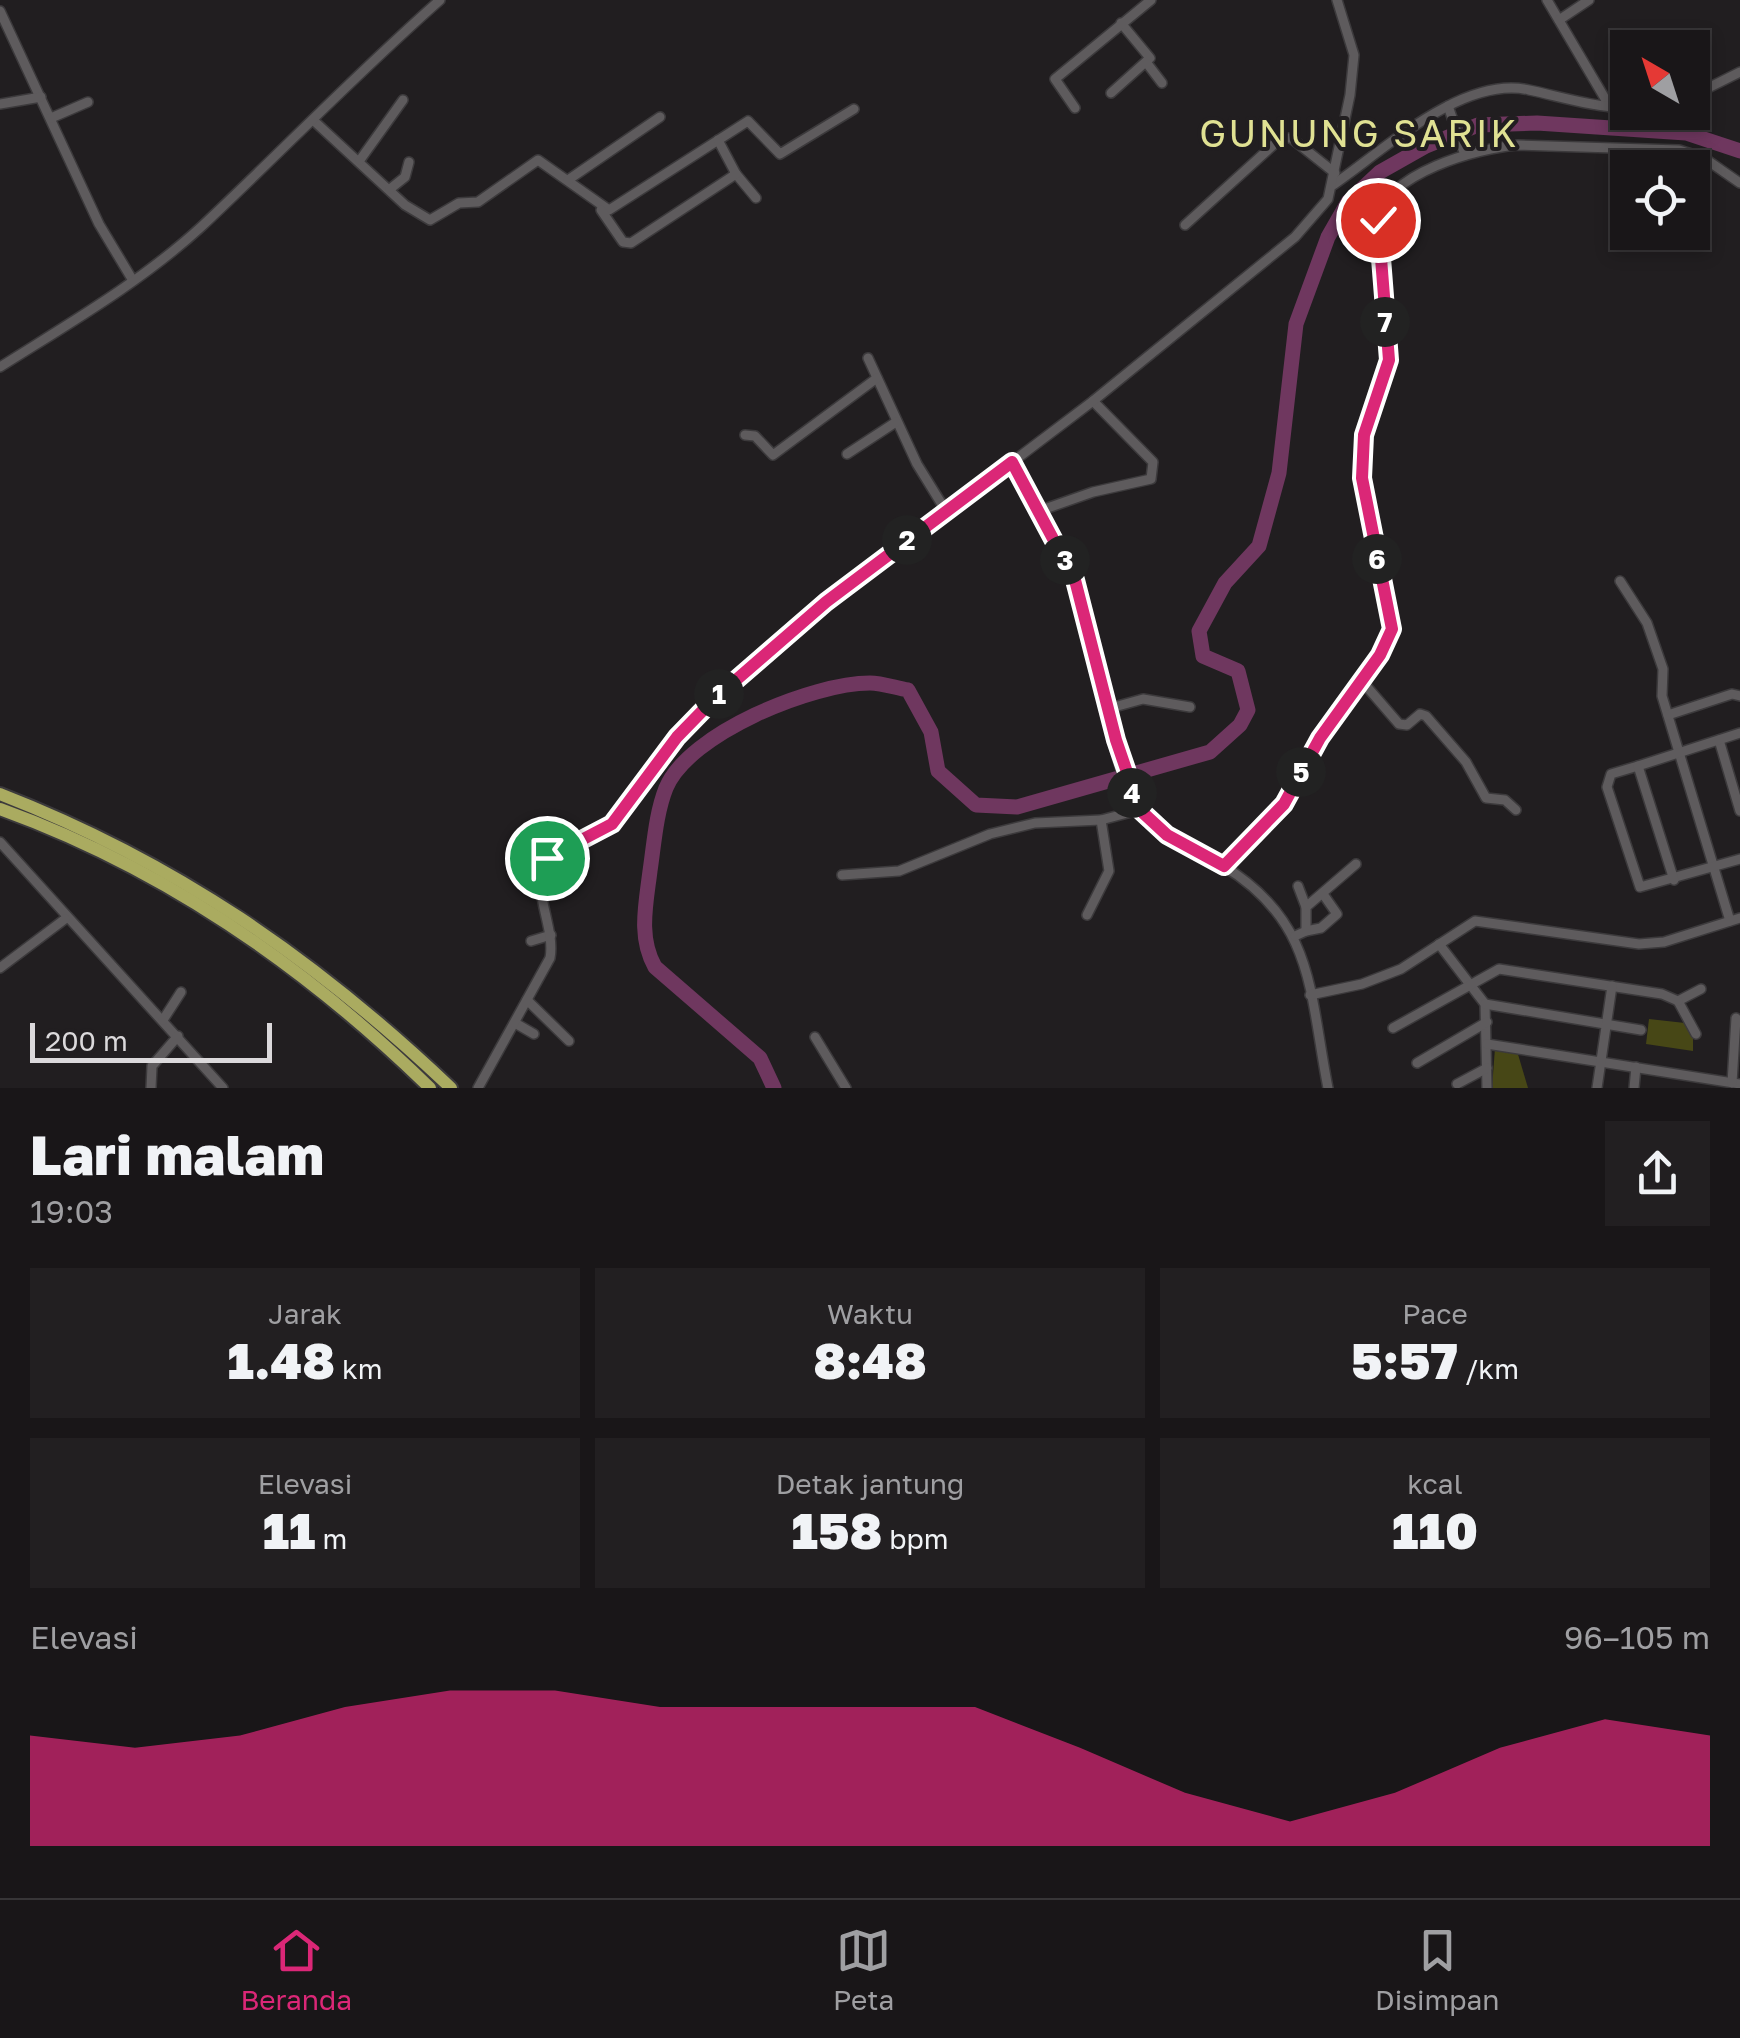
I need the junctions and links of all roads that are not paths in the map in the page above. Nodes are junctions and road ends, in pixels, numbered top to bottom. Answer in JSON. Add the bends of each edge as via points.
{"nodes":[{"id":1,"x":440,"y":0,"type":"edge"},
{"id":2,"x":1151,"y":0,"type":"edge"},
{"id":3,"x":1337,"y":0,"type":"edge"},
{"id":4,"x":1547,"y":0,"type":"edge"},
{"id":5,"x":1589,"y":0,"type":"edge"},
{"id":6,"x":426,"y":5,"type":"edge"},
{"id":7,"x":0,"y":11,"type":"edge"},
{"id":8,"x":1559,"y":20,"type":"junction"},
{"id":9,"x":1121,"y":23,"type":"junction"},
{"id":10,"x":1146,"y":62,"type":"junction"},
{"id":11,"x":1740,"y":72,"type":"edge"},
{"id":12,"x":1162,"y":83,"type":"dead end"},
{"id":13,"x":1710,"y":87,"type":"edge"},
{"id":14,"x":1111,"y":94,"type":"dead end"},
{"id":15,"x":41,"y":98,"type":"junction"},
{"id":16,"x":403,"y":100,"type":"dead end"},
{"id":17,"x":88,"y":102,"type":"dead end"},
{"id":18,"x":0,"y":104,"type":"edge"},
{"id":19,"x":1448,"y":106,"type":"junction"},
{"id":20,"x":1610,"y":107,"type":"joint"},
{"id":21,"x":1075,"y":108,"type":"dead end"},
{"id":22,"x":854,"y":109,"type":"dead end"},
{"id":23,"x":660,"y":117,"type":"dead end"},
{"id":24,"x":51,"y":118,"type":"junction"},
{"id":25,"x":313,"y":120,"type":"junction"},
{"id":26,"x":718,"y":140,"type":"junction"},
{"id":27,"x":1463,"y":151,"type":"junction"},
{"id":28,"x":360,"y":160,"type":"junction"},
{"id":29,"x":408,"y":162,"type":"dead end"},
{"id":30,"x":1335,"y":172,"type":"junction"},
{"id":31,"x":736,"y":174,"type":"junction"},
{"id":32,"x":568,"y":180,"type":"junction"},
{"id":33,"x":1740,"y":183,"type":"edge"},
{"id":34,"x":1333,"y":185,"type":"junction"},
{"id":35,"x":390,"y":189,"type":"junction"},
{"id":36,"x":756,"y":198,"type":"dead end"},
{"id":37,"x":600,"y":207,"type":"junction"},
{"id":38,"x":1185,"y":225,"type":"dead end"},
{"id":39,"x":132,"y":279,"type":"junction"},
{"id":40,"x":868,"y":358,"type":"dead end"},
{"id":41,"x":0,"y":368,"type":"edge"},
{"id":42,"x":877,"y":378,"type":"junction"},
{"id":43,"x":1093,"y":401,"type":"junction"},
{"id":44,"x":896,"y":422,"type":"junction"},
{"id":45,"x":745,"y":435,"type":"dead end"},
{"id":46,"x":847,"y":454,"type":"dead end"},
{"id":47,"x":1012,"y":462,"type":"junction"},
{"id":48,"x":946,"y":511,"type":"junction"},
{"id":49,"x":1039,"y":511,"type":"junction"},
{"id":50,"x":1620,"y":582,"type":"dead end"},
{"id":51,"x":1362,"y":680,"type":"junction"},
{"id":52,"x":1740,"y":696,"type":"edge"},
{"id":53,"x":1190,"y":706,"type":"dead end"},
{"id":54,"x":1107,"y":709,"type":"junction"},
{"id":55,"x":1668,"y":715,"type":"junction"},
{"id":56,"x":1740,"y":733,"type":"edge"},
{"id":57,"x":1718,"y":740,"type":"junction"},
{"id":58,"x":1679,"y":753,"type":"junction"},
{"id":59,"x":1638,"y":766,"type":"junction"},
{"id":60,"x":0,"y":794,"type":"edge"},
{"id":61,"x":0,"y":810,"type":"edge"},
{"id":62,"x":1140,"y":810,"type":"junction"},
{"id":63,"x":1516,"y":810,"type":"dead end"},
{"id":64,"x":1740,"y":812,"type":"edge"},
{"id":65,"x":1101,"y":820,"type":"junction"},
{"id":66,"x":0,"y":842,"type":"edge"},
{"id":67,"x":1740,"y":859,"type":"edge"},
{"id":68,"x":1356,"y":864,"type":"dead end"},
{"id":69,"x":1224,"y":866,"type":"junction"},
{"id":70,"x":1714,"y":867,"type":"junction"},
{"id":71,"x":842,"y":875,"type":"dead end"},
{"id":72,"x":1674,"y":880,"type":"junction"},
{"id":73,"x":1298,"y":886,"type":"dead end"},
{"id":74,"x":1323,"y":894,"type":"junction"},
{"id":75,"x":1306,"y":907,"type":"junction"},
{"id":76,"x":1087,"y":915,"type":"dead end"},
{"id":77,"x":66,"y":919,"type":"junction"},
{"id":78,"x":1735,"y":920,"type":"edge"},
{"id":79,"x":1306,"y":932,"type":"junction"},
{"id":80,"x":552,"y":935,"type":"junction"},
{"id":81,"x":1296,"y":936,"type":"junction"},
{"id":82,"x":531,"y":941,"type":"dead end"},
{"id":83,"x":1439,"y":944,"type":"junction"},
{"id":84,"x":0,"y":968,"type":"edge"},
{"id":85,"x":1472,"y":982,"type":"junction"},
{"id":86,"x":1612,"y":986,"type":"junction"},
{"id":87,"x":1702,"y":989,"type":"dead end"},
{"id":88,"x":181,"y":992,"type":"dead end"},
{"id":89,"x":1310,"y":996,"type":"junction"},
{"id":90,"x":527,"y":1000,"type":"junction"},
{"id":91,"x":1678,"y":1001,"type":"junction"},
{"id":92,"x":1485,"y":1004,"type":"junction"},
{"id":93,"x":1736,"y":1018,"type":"dead end"},
{"id":94,"x":163,"y":1020,"type":"junction"},
{"id":95,"x":515,"y":1022,"type":"junction"},
{"id":96,"x":1487,"y":1022,"type":"junction"},
{"id":97,"x":1606,"y":1022,"type":"junction"},
{"id":98,"x":1393,"y":1028,"type":"dead end"},
{"id":99,"x":1641,"y":1030,"type":"dead end"},
{"id":100,"x":534,"y":1034,"type":"dead end"},
{"id":101,"x":1696,"y":1034,"type":"dead end"},
{"id":102,"x":178,"y":1036,"type":"junction"},
{"id":103,"x":815,"y":1037,"type":"dead end"},
{"id":104,"x":569,"y":1041,"type":"dead end"},
{"id":105,"x":1486,"y":1044,"type":"junction"},
{"id":106,"x":1418,"y":1063,"type":"dead end"},
{"id":107,"x":1600,"y":1063,"type":"junction"},
{"id":108,"x":1636,"y":1067,"type":"junction"},
{"id":109,"x":1486,"y":1068,"type":"junction"},
{"id":110,"x":1675,"y":1074,"type":"junction"},
{"id":111,"x":1457,"y":1084,"type":"dead end"},
{"id":112,"x":1736,"y":1084,"type":"edge"},
{"id":113,"x":151,"y":1088,"type":"edge"},
{"id":114,"x":223,"y":1088,"type":"edge"},
{"id":115,"x":430,"y":1088,"type":"edge"},
{"id":116,"x":451,"y":1088,"type":"edge"},
{"id":117,"x":478,"y":1088,"type":"edge"},
{"id":118,"x":846,"y":1088,"type":"edge"},
{"id":119,"x":1328,"y":1088,"type":"edge"},
{"id":120,"x":1488,"y":1088,"type":"edge"},
{"id":121,"x":1597,"y":1088,"type":"edge"},
{"id":122,"x":1634,"y":1088,"type":"edge"},
{"id":123,"x":1672,"y":1088,"type":"edge"}],
"edges":[{"from":1,"to":6,"type":"street"},
{"from":2,"to":9,"type":"street"},
{"from":3,"to":30,"type":"street","via":[[1354,63]]},
{"from":4,"to":8,"type":"street"},
{"from":5,"to":8,"type":"street"},
{"from":6,"to":25,"type":"street"},
{"from":7,"to":15,"type":"street"},
{"from":8,"to":20,"type":"street"},
{"from":9,"to":10,"type":"street","via":[[1148,55]]},
{"from":9,"to":21,"type":"street","via":[[1055,79]]},
{"from":10,"to":12,"type":"street"},
{"from":10,"to":14,"type":"street"},
{"from":11,"to":13,"type":"street"},
{"from":15,"to":18,"type":"street"},
{"from":15,"to":24,"type":"street"},
{"from":16,"to":28,"type":"street"},
{"from":17,"to":24,"type":"street"},
{"from":19,"to":20,"type":"street","via":[[1500,88]]},
{"from":19,"to":27,"type":"street"},
{"from":19,"to":34,"type":"street"},
{"from":22,"to":26,"type":"street","via":[[780,154],[748,121]]},
{"from":23,"to":32,"type":"street"},
{"from":24,"to":39,"type":"street"},
{"from":25,"to":28,"type":"street"},
{"from":25,"to":39,"type":"street","via":[[199,228]]},
{"from":26,"to":31,"type":"street"},
{"from":26,"to":37,"type":"street","via":[[609,210]]},
{"from":27,"to":33,"type":"street","via":[[1518,145],[1679,150]]},
{"from":27,"to":51,"type":"street","via":[[1409,180],[1379,213],[1389,360],[1364,435],[1362,467],[1392,616],[1388,642]]},
{"from":28,"to":35,"type":"street"},
{"from":29,"to":35,"type":"street","via":[[405,177]]},
{"from":30,"to":34,"type":"street"},
{"from":30,"to":38,"type":"street","via":[[1291,138],[1281,138]]},
{"from":31,"to":36,"type":"street"},
{"from":31,"to":37,"type":"street","via":[[628,244]]},
{"from":32,"to":35,"type":"street","via":[[546,162],[533,161],[478,202],[459,203],[430,220]]},
{"from":32,"to":37,"type":"street"},
{"from":34,"to":43,"type":"street","via":[[1303,230]]},
{"from":39,"to":41,"type":"street"},
{"from":40,"to":42,"type":"street"},
{"from":42,"to":44,"type":"street"},
{"from":42,"to":45,"type":"street","via":[[774,454]]},
{"from":43,"to":47,"type":"street"},
{"from":43,"to":49,"type":"street","via":[[1153,462],[1154,473]]},
{"from":44,"to":46,"type":"street"},
{"from":44,"to":48,"type":"street"},
{"from":47,"to":48,"type":"street"},
{"from":47,"to":49,"type":"street"},
{"from":48,"to":80,"type":"street","via":[[814,611],[713,700],[612,824],[547,858],[540,880]]},
{"from":49,"to":54,"type":"street","via":[[1075,580]]},
{"from":50,"to":55,"type":"street","via":[[1648,623],[1663,668]]},
{"from":51,"to":63,"type":"street","via":[[1400,724],[1426,716],[1466,762],[1486,798],[1505,800]]},
{"from":51,"to":69,"type":"street","via":[[1284,804]]},
{"from":52,"to":55,"type":"street"},
{"from":53,"to":54,"type":"street","via":[[1143,699]]},
{"from":54,"to":62,"type":"street"},
{"from":55,"to":58,"type":"street"},
{"from":56,"to":57,"type":"street"},
{"from":57,"to":58,"type":"street"},
{"from":57,"to":64,"type":"street"},
{"from":58,"to":59,"type":"street"},
{"from":58,"to":70,"type":"street"},
{"from":59,"to":72,"type":"street"},
{"from":59,"to":72,"type":"street","via":[[1607,781],[1617,820],[1640,888]]},
{"from":60,"to":116,"type":"highway","via":[[134,852],[230,908],[336,986]]},
{"from":61,"to":115,"type":"highway","via":[[100,852],[226,921],[312,983]]},
{"from":62,"to":65,"type":"street"},
{"from":62,"to":69,"type":"street","via":[[1167,835]]},
{"from":65,"to":71,"type":"street","via":[[1035,823],[899,871]]},
{"from":65,"to":76,"type":"street","via":[[1108,873]]},
{"from":66,"to":77,"type":"street"},
{"from":67,"to":70,"type":"street"},
{"from":68,"to":74,"type":"street"},
{"from":69,"to":81,"type":"street","via":[[1274,905]]},
{"from":70,"to":72,"type":"street"},
{"from":70,"to":78,"type":"street"},
{"from":73,"to":75,"type":"street"},
{"from":74,"to":75,"type":"street"},
{"from":74,"to":79,"type":"street","via":[[1337,914]]},
{"from":75,"to":79,"type":"street"},
{"from":77,"to":84,"type":"street"},
{"from":77,"to":94,"type":"street"},
{"from":78,"to":83,"type":"street","via":[[1639,944],[1476,921]]},
{"from":79,"to":81,"type":"street"},
{"from":80,"to":82,"type":"street"},
{"from":80,"to":90,"type":"street","via":[[548,964]]},
{"from":81,"to":89,"type":"street"},
{"from":83,"to":85,"type":"street"},
{"from":83,"to":89,"type":"street","via":[[1382,978]]},
{"from":85,"to":86,"type":"street","via":[[1506,968]]},
{"from":85,"to":92,"type":"street"},
{"from":85,"to":98,"type":"street"},
{"from":86,"to":91,"type":"street"},
{"from":86,"to":97,"type":"street"},
{"from":87,"to":91,"type":"street"},
{"from":88,"to":94,"type":"street"},
{"from":89,"to":119,"type":"street"},
{"from":90,"to":95,"type":"street"},
{"from":90,"to":104,"type":"street"},
{"from":91,"to":101,"type":"street"},
{"from":92,"to":96,"type":"street"},
{"from":92,"to":97,"type":"street"},
{"from":93,"to":112,"type":"street"},
{"from":94,"to":102,"type":"street"},
{"from":95,"to":100,"type":"street"},
{"from":95,"to":117,"type":"street"},
{"from":96,"to":105,"type":"street"},
{"from":96,"to":106,"type":"street"},
{"from":97,"to":99,"type":"street"},
{"from":97,"to":107,"type":"street"},
{"from":102,"to":113,"type":"street","via":[[152,1066]]},
{"from":102,"to":114,"type":"street"},
{"from":103,"to":118,"type":"street"},
{"from":105,"to":107,"type":"street"},
{"from":105,"to":109,"type":"street"},
{"from":107,"to":108,"type":"street"},
{"from":107,"to":121,"type":"street"},
{"from":108,"to":110,"type":"street"},
{"from":108,"to":122,"type":"street"},
{"from":109,"to":111,"type":"street"},
{"from":109,"to":120,"type":"street"},
{"from":110,"to":112,"type":"street"},
{"from":110,"to":123,"type":"street"}]}
